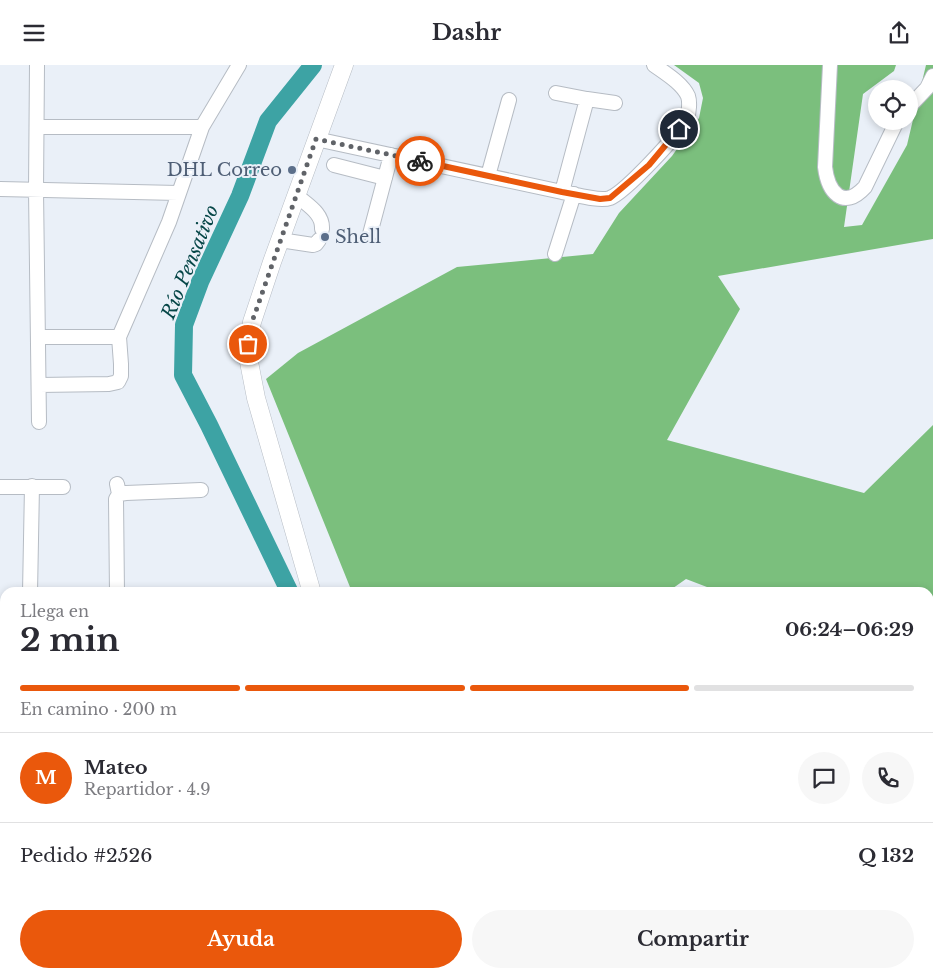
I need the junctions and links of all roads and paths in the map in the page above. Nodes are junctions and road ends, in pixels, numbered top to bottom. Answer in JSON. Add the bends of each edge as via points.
{"nodes":[{"id":1,"x":37,"y":65,"type":"edge"},
{"id":2,"x":238,"y":65,"type":"edge"},
{"id":3,"x":344,"y":65,"type":"edge"},
{"id":4,"x":654,"y":65,"type":"edge"},
{"id":5,"x":830,"y":65,"type":"edge"},
{"id":6,"x":933,"y":76,"type":"edge"},
{"id":7,"x":556,"y":93,"type":"dead end"},
{"id":8,"x":918,"y":98,"type":"edge"},
{"id":9,"x":587,"y":99,"type":"junction"},
{"id":10,"x":509,"y":100,"type":"dead end"},
{"id":11,"x":615,"y":103,"type":"dead end"},
{"id":12,"x":37,"y":127,"type":"junction"},
{"id":13,"x":202,"y":127,"type":"junction"},
{"id":14,"x":892,"y":130,"type":"edge"},
{"id":15,"x":316,"y":139,"type":"junction"},
{"id":16,"x":391,"y":155,"type":"junction"},
{"id":17,"x":334,"y":165,"type":"dead end"},
{"id":18,"x":488,"y":176,"type":"junction"},
{"id":19,"x":385,"y":178,"type":"junction"},
{"id":20,"x":0,"y":189,"type":"edge"},
{"id":21,"x":36,"y":190,"type":"junction"},
{"id":22,"x":178,"y":193,"type":"junction"},
{"id":23,"x":568,"y":193,"type":"junction"},
{"id":24,"x":296,"y":195,"type":"junction"},
{"id":25,"x":370,"y":234,"type":"dead end"},
{"id":26,"x":280,"y":240,"type":"junction"},
{"id":27,"x":555,"y":254,"type":"dead end"},
{"id":28,"x":38,"y":337,"type":"junction"},
{"id":29,"x":119,"y":337,"type":"junction"},
{"id":30,"x":38,"y":385,"type":"junction"},
{"id":31,"x":39,"y":421,"type":"dead end"},
{"id":32,"x":32,"y":486,"type":"junction"},
{"id":33,"x":0,"y":487,"type":"edge"},
{"id":34,"x":64,"y":487,"type":"dead end"},
{"id":35,"x":202,"y":490,"type":"dead end"},
{"id":36,"x":306,"y":571,"type":"junction"},
{"id":37,"x":30,"y":587,"type":"edge"},
{"id":38,"x":117,"y":587,"type":"edge"},
{"id":39,"x":306,"y":587,"type":"edge"},
{"id":40,"x":310,"y":587,"type":"edge"},
{"id":41,"x":315,"y":587,"type":"edge"}],
"edges":[{"from":1,"to":12,"type":"street"},
{"from":2,"to":13,"type":"street"},
{"from":3,"to":15,"type":"main road"},
{"from":4,"to":23,"type":"street","via":[[681,86],[688,96],[686,119],[649,165],[610,198]]},
{"from":5,"to":14,"type":"street","via":[[825,167],[831,190],[849,199],[857,195],[865,187]]},
{"from":6,"to":8,"type":"street"},
{"from":7,"to":9,"type":"street"},
{"from":9,"to":11,"type":"street"},
{"from":9,"to":23,"type":"street"},
{"from":10,"to":18,"type":"street"},
{"from":12,"to":13,"type":"street"},
{"from":12,"to":21,"type":"street"},
{"from":13,"to":22,"type":"street"},
{"from":15,"to":16,"type":"street"},
{"from":15,"to":24,"type":"main road"},
{"from":16,"to":18,"type":"street"},
{"from":16,"to":19,"type":"street"},
{"from":17,"to":19,"type":"street"},
{"from":18,"to":23,"type":"street"},
{"from":19,"to":25,"type":"street"},
{"from":20,"to":21,"type":"street"},
{"from":21,"to":22,"type":"street"},
{"from":21,"to":28,"type":"street"},
{"from":22,"to":29,"type":"street"},
{"from":23,"to":27,"type":"street"},
{"from":24,"to":26,"type":"main road"},
{"from":24,"to":26,"type":"street","via":[[322,220],[321,235],[312,245]]},
{"from":26,"to":36,"type":"main road","via":[[252,322],[249,362]]},
{"from":28,"to":29,"type":"street"},
{"from":28,"to":30,"type":"street"},
{"from":29,"to":30,"type":"street","via":[[121,364],[118,382]]},
{"from":30,"to":31,"type":"street"},
{"from":32,"to":33,"type":"street"},
{"from":32,"to":34,"type":"street"},
{"from":32,"to":37,"type":"street"},
{"from":35,"to":38,"type":"street","via":[[126,493],[118,489]]},
{"from":36,"to":39,"type":"main road"},
{"from":36,"to":40,"type":"main road"},
{"from":36,"to":41,"type":"main road"}]}
